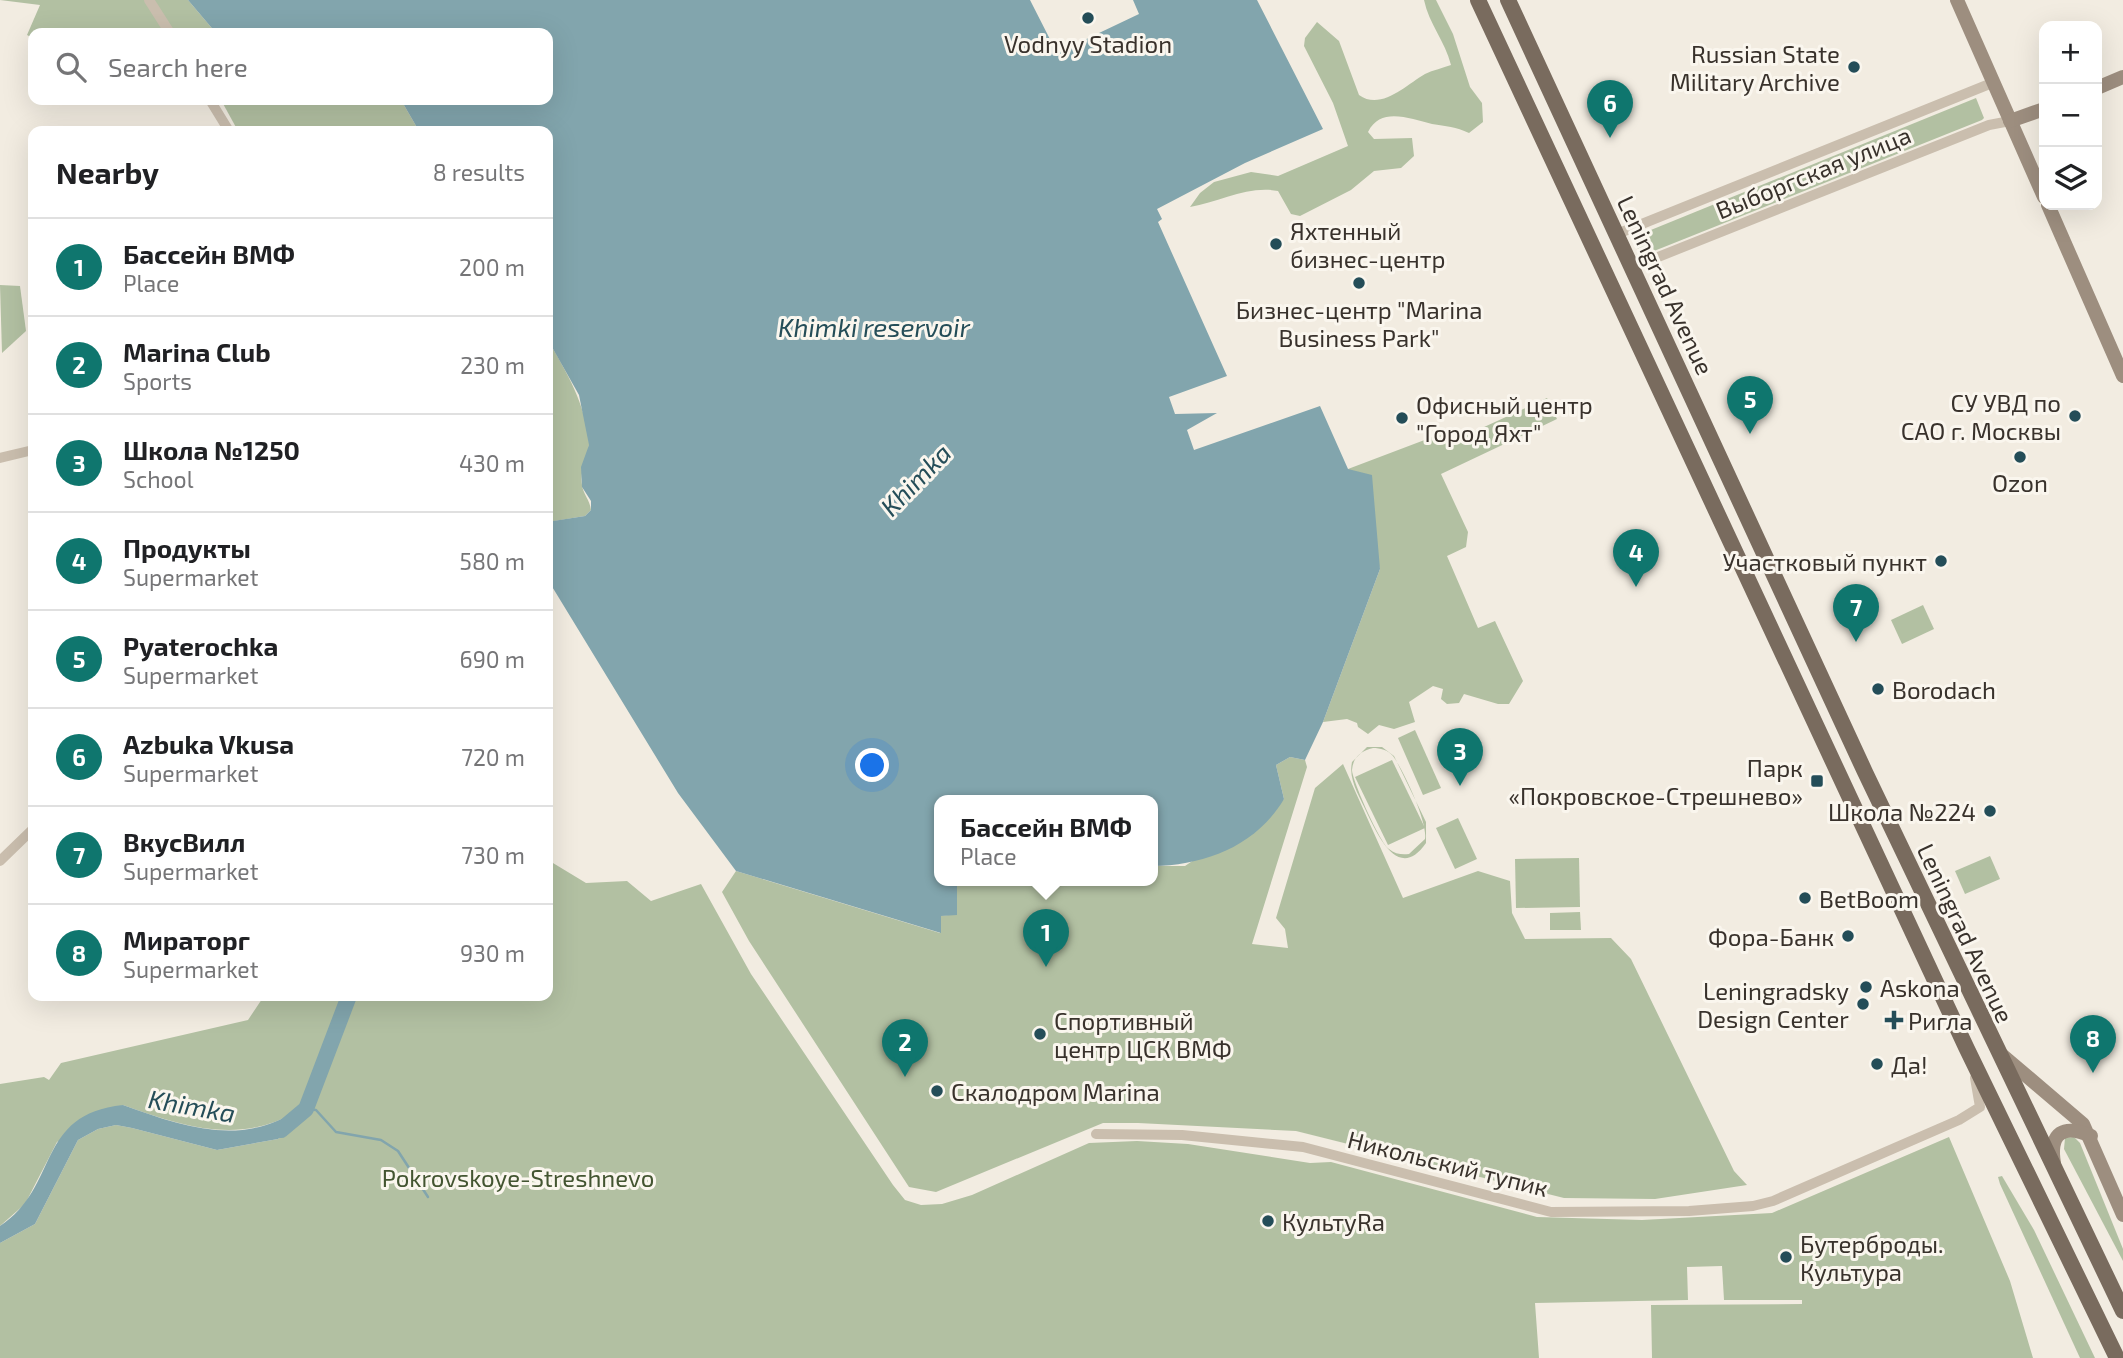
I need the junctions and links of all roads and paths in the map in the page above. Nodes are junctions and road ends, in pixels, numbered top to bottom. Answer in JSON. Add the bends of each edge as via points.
{"nodes":[{"id":1,"x":149,"y":0,"type":"edge"},
{"id":2,"x":1478,"y":0,"type":"edge"},
{"id":3,"x":1508,"y":0,"type":"edge"},
{"id":4,"x":1957,"y":0,"type":"edge"},
{"id":5,"x":167,"y":28,"type":"edge"},
{"id":6,"x":2123,"y":78,"type":"edge"},
{"id":7,"x":1992,"y":83,"type":"junction"},
{"id":8,"x":2102,"y":86,"type":"edge"},
{"id":9,"x":213,"y":105,"type":"edge"},
{"id":10,"x":2039,"y":111,"type":"edge"},
{"id":11,"x":2010,"y":121,"type":"junction"},
{"id":12,"x":226,"y":126,"type":"edge"},
{"id":13,"x":2039,"y":186,"type":"edge"},
{"id":14,"x":2050,"y":210,"type":"edge"},
{"id":15,"x":1617,"y":233,"type":"junction"},
{"id":16,"x":1633,"y":267,"type":"junction"},
{"id":17,"x":2123,"y":376,"type":"edge"},
{"id":18,"x":28,"y":451,"type":"edge"},
{"id":19,"x":0,"y":458,"type":"edge"},
{"id":20,"x":28,"y":834,"type":"edge"},
{"id":21,"x":0,"y":862,"type":"edge"},
{"id":22,"x":1994,"y":1046,"type":"junction"},
{"id":23,"x":1966,"y":1047,"type":"junction"},
{"id":24,"x":1096,"y":1134,"type":"dead end"},
{"id":25,"x":2091,"y":1136,"type":"junction"},
{"id":26,"x":2057,"y":1178,"type":"junction"},
{"id":27,"x":2123,"y":1215,"type":"edge"},
{"id":28,"x":2123,"y":1311,"type":"edge"},
{"id":29,"x":2117,"y":1358,"type":"edge"}],
"edges":[{"from":1,"to":5,"type":"street"},
{"from":2,"to":23,"type":"main road","name":"Leningrad Avenue"},
{"from":3,"to":15,"type":"main road","name":"Leningrad Avenue"},
{"from":4,"to":7,"type":"street"},
{"from":6,"to":8,"type":"street"},
{"from":7,"to":11,"type":"street"},
{"from":7,"to":15,"type":"street","name":"Выборгская улица"},
{"from":9,"to":12,"type":"street"},
{"from":10,"to":11,"type":"street"},
{"from":11,"to":13,"type":"street"},
{"from":11,"to":16,"type":"street","name":"Выборгская улица","via":[[1989,125]]},
{"from":14,"to":17,"type":"street"},
{"from":15,"to":16,"type":"main road","name":"Leningrad Avenue"},
{"from":16,"to":22,"type":"main road","name":"Leningrad Avenue"},
{"from":18,"to":19,"type":"street"},
{"from":20,"to":21,"type":"street"},
{"from":22,"to":25,"type":"street"},
{"from":22,"to":26,"type":"main road","name":"Leningrad Avenue"},
{"from":23,"to":24,"type":"street","name":"Никольский тупик","via":[[1980,1107],[1773,1201],[1734,1208],[1551,1212],[1303,1147],[1182,1135]]},
{"from":23,"to":29,"type":"main road","name":"Leningrad Avenue"},
{"from":25,"to":26,"type":"street","via":[[2070,1129],[2060,1133],[2053,1145]]},
{"from":25,"to":27,"type":"street"},
{"from":26,"to":28,"type":"main road","name":"Leningrad Avenue"}]}
